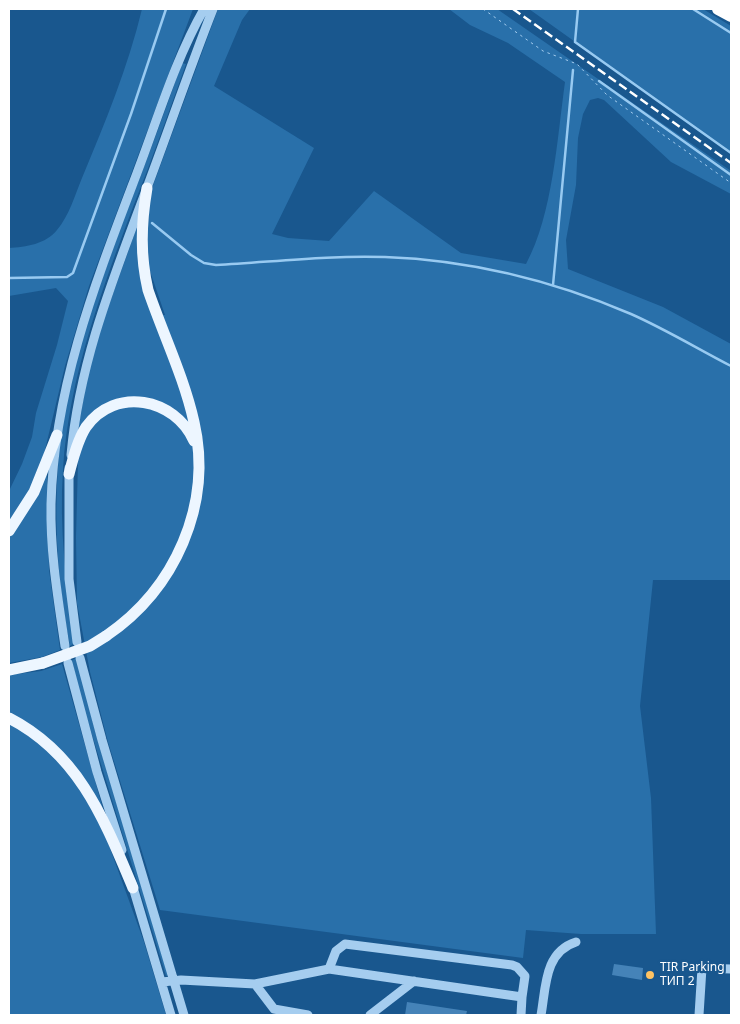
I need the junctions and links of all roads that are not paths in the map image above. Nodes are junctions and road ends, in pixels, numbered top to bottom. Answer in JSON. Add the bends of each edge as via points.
{"nodes":[{"id":1,"x":204,"y":9,"type":"edge"},
{"id":2,"x":213,"y":9,"type":"edge"},
{"id":3,"x":718,"y":9,"type":"edge"},
{"id":4,"x":724,"y":9,"type":"edge"},
{"id":5,"x":731,"y":15,"type":"edge"},
{"id":6,"x":147,"y":188,"type":"junction"},
{"id":7,"x":57,"y":435,"type":"junction"},
{"id":8,"x":198,"y":455,"type":"junction"},
{"id":9,"x":69,"y":474,"type":"junction"},
{"id":10,"x":9,"y":531,"type":"edge"},
{"id":11,"x":77,"y":642,"type":"dead end"},
{"id":12,"x":65,"y":646,"type":"dead end"},
{"id":13,"x":80,"y":658,"type":"dead end"},
{"id":14,"x":68,"y":663,"type":"dead end"},
{"id":15,"x":9,"y":670,"type":"edge"},
{"id":16,"x":9,"y":718,"type":"edge"},
{"id":17,"x":133,"y":888,"type":"junction"},
{"id":18,"x":576,"y":942,"type":"dead end"},
{"id":19,"x":329,"y":969,"type":"junction"},
{"id":20,"x":731,"y":969,"type":"edge"},
{"id":21,"x":174,"y":980,"type":"junction"},
{"id":22,"x":414,"y":981,"type":"junction"},
{"id":23,"x":162,"y":982,"type":"junction"},
{"id":24,"x":255,"y":984,"type":"junction"},
{"id":25,"x":522,"y":996,"type":"junction"},
{"id":26,"x":171,"y":1015,"type":"edge"},
{"id":27,"x":184,"y":1015,"type":"edge"},
{"id":28,"x":308,"y":1015,"type":"edge"},
{"id":29,"x":370,"y":1015,"type":"edge"},
{"id":30,"x":521,"y":1015,"type":"edge"},
{"id":31,"x":541,"y":1015,"type":"edge"},
{"id":32,"x":700,"y":1015,"type":"edge"}],
"edges":[{"from":1,"to":7,"type":"street","via":[[184,50],[93,288],[69,371]]},
{"from":2,"to":6,"type":"street"},
{"from":3,"to":5,"type":"highway"},
{"from":4,"to":5,"type":"highway"},
{"from":6,"to":8,"type":"main road","via":[[141,222],[143,269],[155,312],[188,400]]},
{"from":6,"to":9,"type":"street","via":[[89,352],[75,415]]},
{"from":7,"to":10,"type":"main road","via":[[34,492]]},
{"from":7,"to":12,"type":"street","via":[[51,504],[52,548]]},
{"from":8,"to":9,"type":"main road","via":[[191,434],[172,414],[155,405],[128,402],[103,411],[91,422],[81,436]]},
{"from":8,"to":15,"type":"main road","bridge":true,"via":[[192,515],[173,566],[142,606],[90,646],[44,663]]},
{"from":9,"to":11,"type":"street","via":[[69,579]]},
{"from":13,"to":21,"type":"street"},
{"from":14,"to":17,"type":"street"},
{"from":16,"to":17,"type":"main road","via":[[37,735],[87,790],[105,822]]},
{"from":17,"to":23,"type":"street"},
{"from":18,"to":31,"type":"street","via":[[566,945],[550,963]]},
{"from":19,"to":22,"type":"street"},
{"from":19,"to":24,"type":"street"},
{"from":19,"to":25,"type":"street","via":[[336,951],[345,944],[512,965],[524,976]]},
{"from":20,"to":32,"type":"street","via":[[702,968]]},
{"from":21,"to":23,"type":"street"},
{"from":21,"to":24,"type":"street"},
{"from":21,"to":27,"type":"street"},
{"from":22,"to":25,"type":"street"},
{"from":22,"to":29,"type":"street"},
{"from":23,"to":26,"type":"street"},
{"from":24,"to":28,"type":"street","via":[[274,1009]]},
{"from":25,"to":30,"type":"street"}]}
